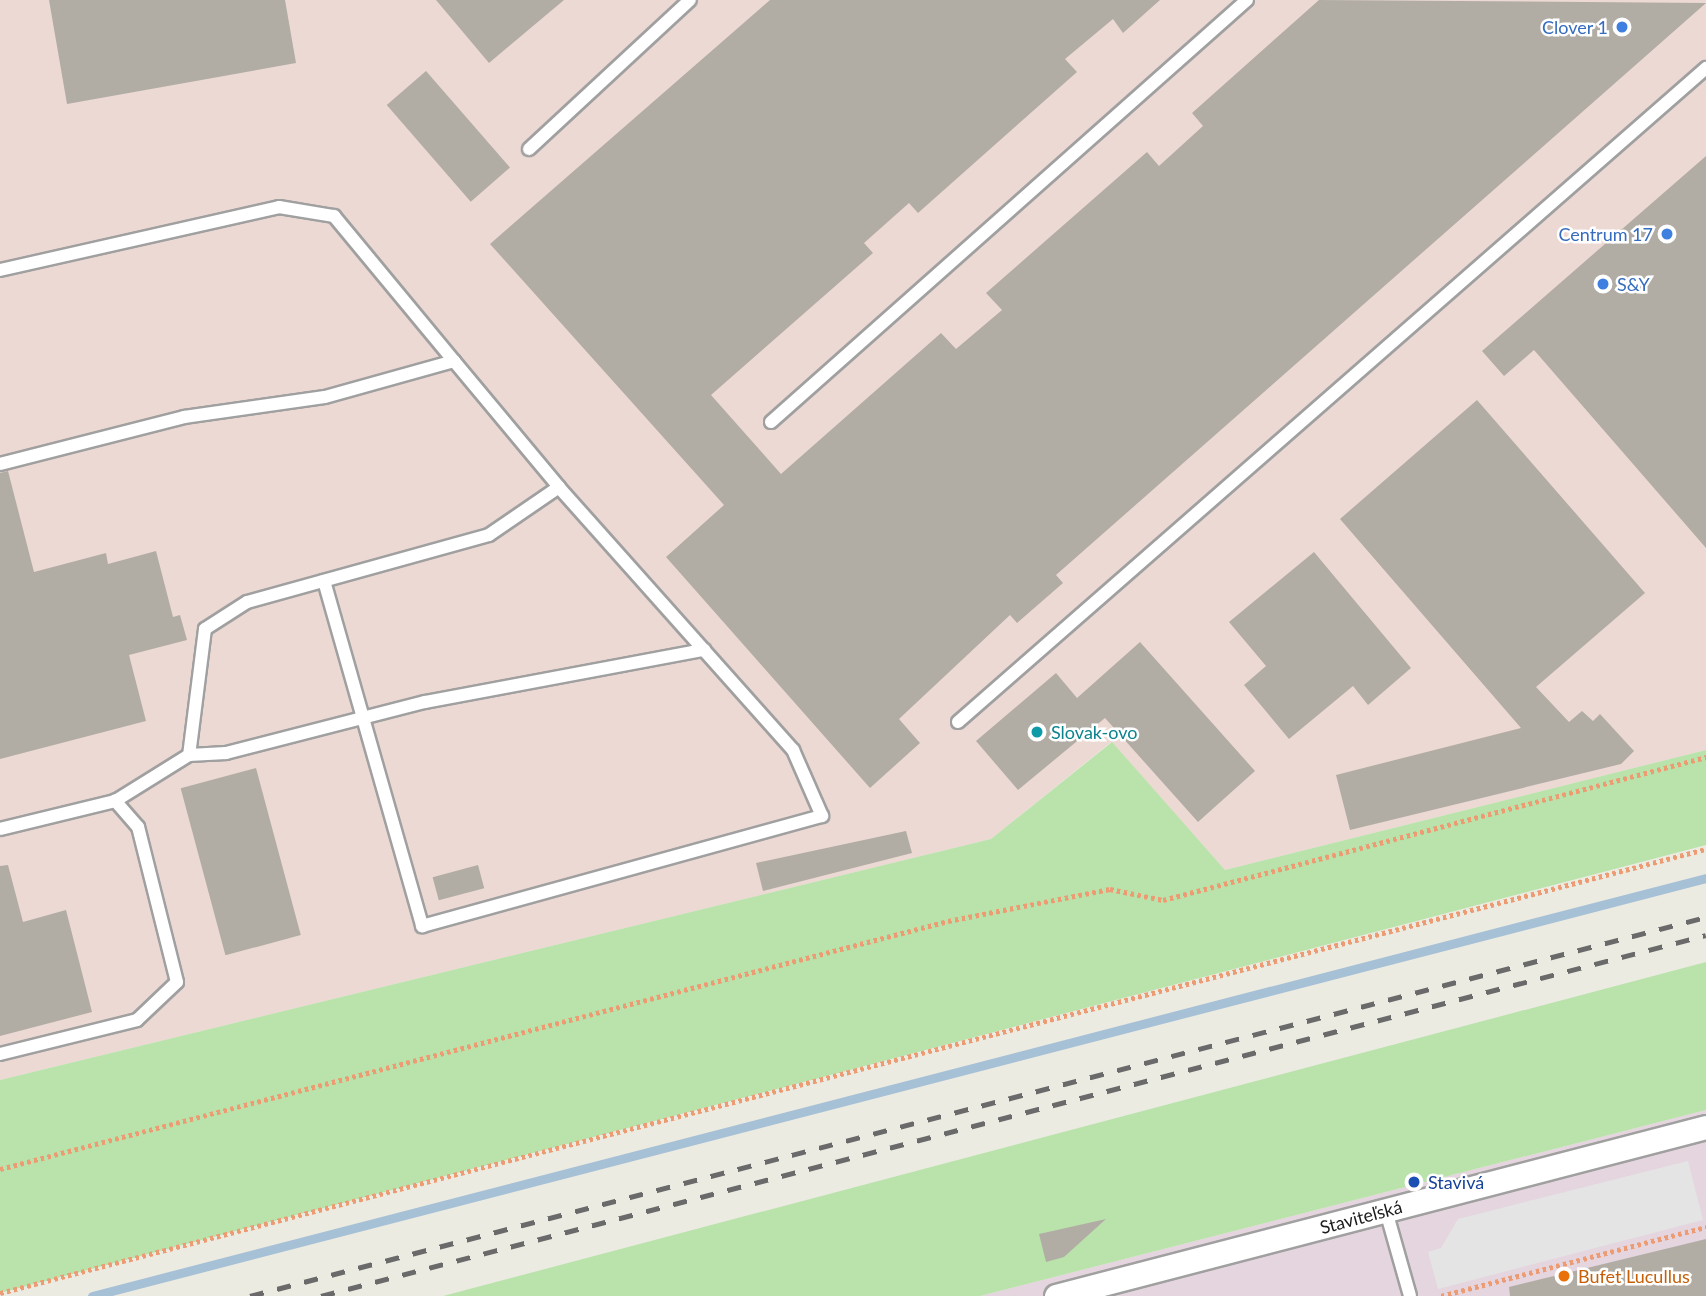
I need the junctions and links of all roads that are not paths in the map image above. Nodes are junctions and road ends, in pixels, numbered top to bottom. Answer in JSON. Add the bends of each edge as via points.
{"nodes":[{"id":1,"x":690,"y":0,"type":"edge"},
{"id":2,"x":1247,"y":0,"type":"edge"},
{"id":3,"x":1706,"y":68,"type":"edge"},
{"id":4,"x":529,"y":149,"type":"dead end"},
{"id":5,"x":0,"y":270,"type":"edge"},
{"id":6,"x":454,"y":361,"type":"junction"},
{"id":7,"x":771,"y":422,"type":"dead end"},
{"id":8,"x":0,"y":464,"type":"edge"},
{"id":9,"x":559,"y":487,"type":"junction"},
{"id":10,"x":324,"y":581,"type":"junction"},
{"id":11,"x":704,"y":650,"type":"junction"},
{"id":12,"x":363,"y":720,"type":"junction"},
{"id":13,"x":958,"y":722,"type":"dead end"},
{"id":14,"x":189,"y":755,"type":"junction"},
{"id":15,"x":115,"y":801,"type":"junction"},
{"id":16,"x":0,"y":829,"type":"edge"},
{"id":17,"x":0,"y":1054,"type":"edge"},
{"id":18,"x":1706,"y":1127,"type":"edge"},
{"id":19,"x":1385,"y":1211,"type":"junction"},
{"id":20,"x":1056,"y":1296,"type":"edge"},
{"id":21,"x":1410,"y":1296,"type":"edge"}],
"edges":[{"from":1,"to":4,"type":"lane"},
{"from":2,"to":7,"type":"lane"},
{"from":3,"to":13,"type":"lane"},
{"from":5,"to":6,"type":"lane","via":[[279,207],[334,216]]},
{"from":6,"to":8,"type":"lane","via":[[324,397],[184,416]]},
{"from":6,"to":9,"type":"lane"},
{"from":9,"to":10,"type":"lane","via":[[489,535]]},
{"from":9,"to":11,"type":"lane"},
{"from":10,"to":12,"type":"lane"},
{"from":10,"to":14,"type":"lane","via":[[247,602],[205,629]]},
{"from":11,"to":12,"type":"lane","via":[[425,702]]},
{"from":11,"to":12,"type":"lane","via":[[793,750],[822,816],[422,926]]},
{"from":12,"to":14,"type":"lane","via":[[226,753]]},
{"from":14,"to":15,"type":"lane"},
{"from":15,"to":16,"type":"lane"},
{"from":15,"to":17,"type":"lane","via":[[138,827],[177,982],[137,1020]]},
{"from":18,"to":19,"type":"street","name":"Staviteľská"},
{"from":19,"to":20,"type":"street","name":"Staviteľská"},
{"from":19,"to":21,"type":"lane"}]}
